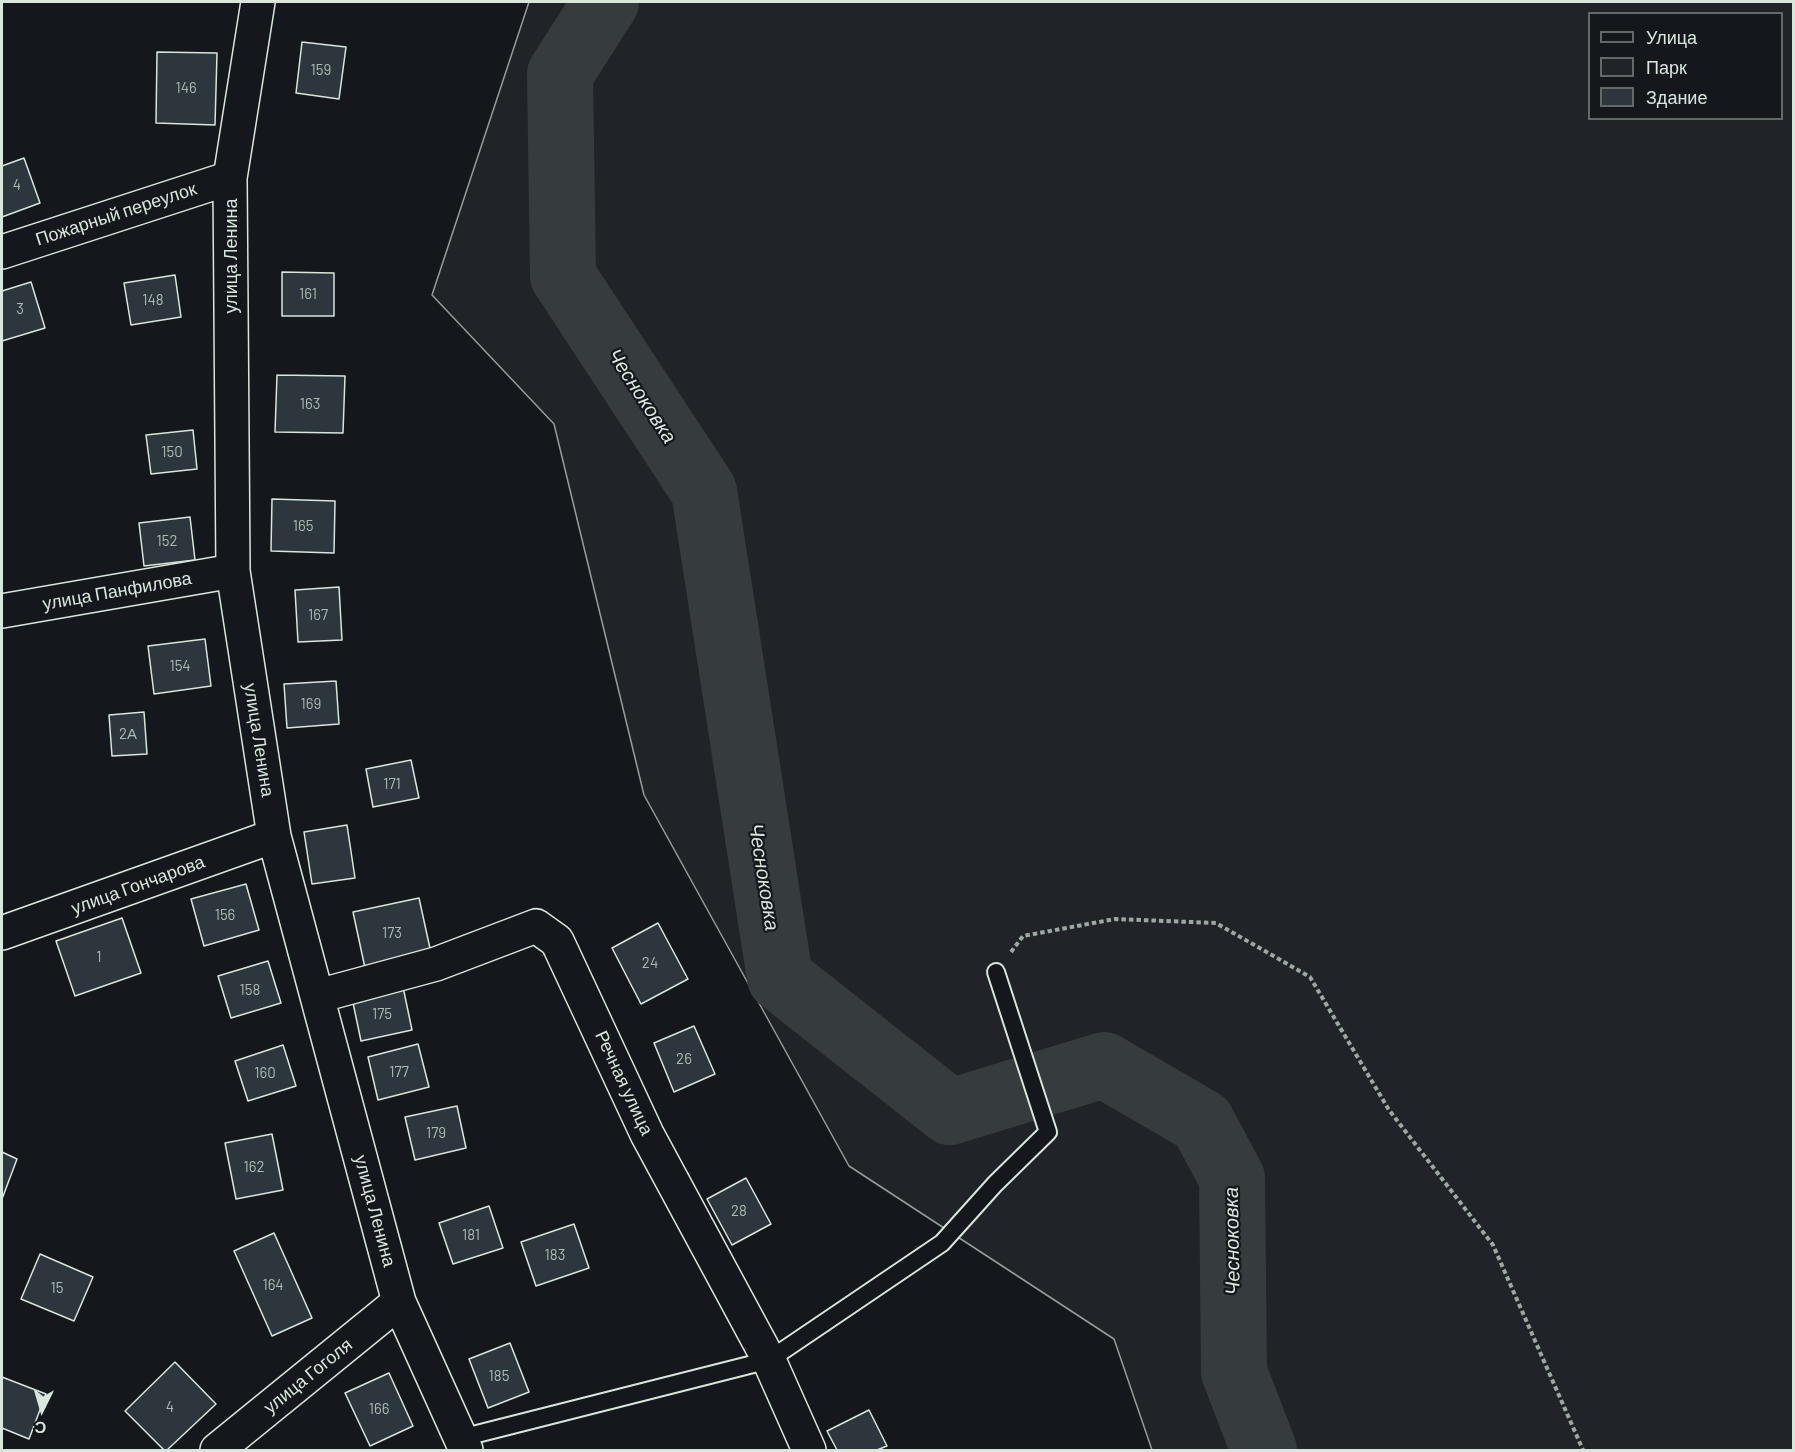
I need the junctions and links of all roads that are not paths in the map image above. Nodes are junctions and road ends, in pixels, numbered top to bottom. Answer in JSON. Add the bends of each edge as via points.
{"nodes":[{"id":1,"x":258,"y":2,"type":"edge"},
{"id":2,"x":230,"y":178,"type":"junction"},
{"id":3,"x":2,"y":252,"type":"edge"},
{"id":4,"x":233,"y":571,"type":"junction"},
{"id":5,"x":2,"y":611,"type":"edge"},
{"id":6,"x":274,"y":836,"type":"junction"},
{"id":7,"x":2,"y":933,"type":"edge"},
{"id":8,"x":996,"y":972,"type":"road end"},
{"id":9,"x":318,"y":996,"type":"junction"},
{"id":10,"x":399,"y":1302,"type":"junction"},
{"id":11,"x":769,"y":1360,"type":"junction"},
{"id":12,"x":463,"y":1444,"type":"edge"},
{"id":13,"x":217,"y":1450,"type":"edge"},
{"id":14,"x":809,"y":1450,"type":"edge"}],
"edges":[{"from":1,"to":2,"type":"street","name":"улица Ленина"},
{"from":2,"to":3,"type":"street","name":"Пожарный переулок"},
{"from":2,"to":4,"type":"street","name":"улица Ленина"},
{"from":4,"to":5,"type":"street","name":"улица Панфилова"},
{"from":4,"to":6,"type":"street","name":"улица Ленина"},
{"from":6,"to":7,"type":"street","name":"улица Гончарова"},
{"from":6,"to":9,"type":"street","name":"улица Ленина"},
{"from":8,"to":11,"type":"lane","via":[[1048,1132],[942,1243]]},
{"from":9,"to":10,"type":"street","name":"улица Ленина"},
{"from":9,"to":11,"type":"street","name":"Речная улица","via":[[436,964],[536,926],[557,940],[647,1134]]},
{"from":10,"to":12,"type":"street","name":"улица Ленина"},
{"from":10,"to":13,"type":"street","name":"улица Гоголя"},
{"from":11,"to":12,"type":"lane"},
{"from":11,"to":14,"type":"street","name":"Речная улица"}]}
